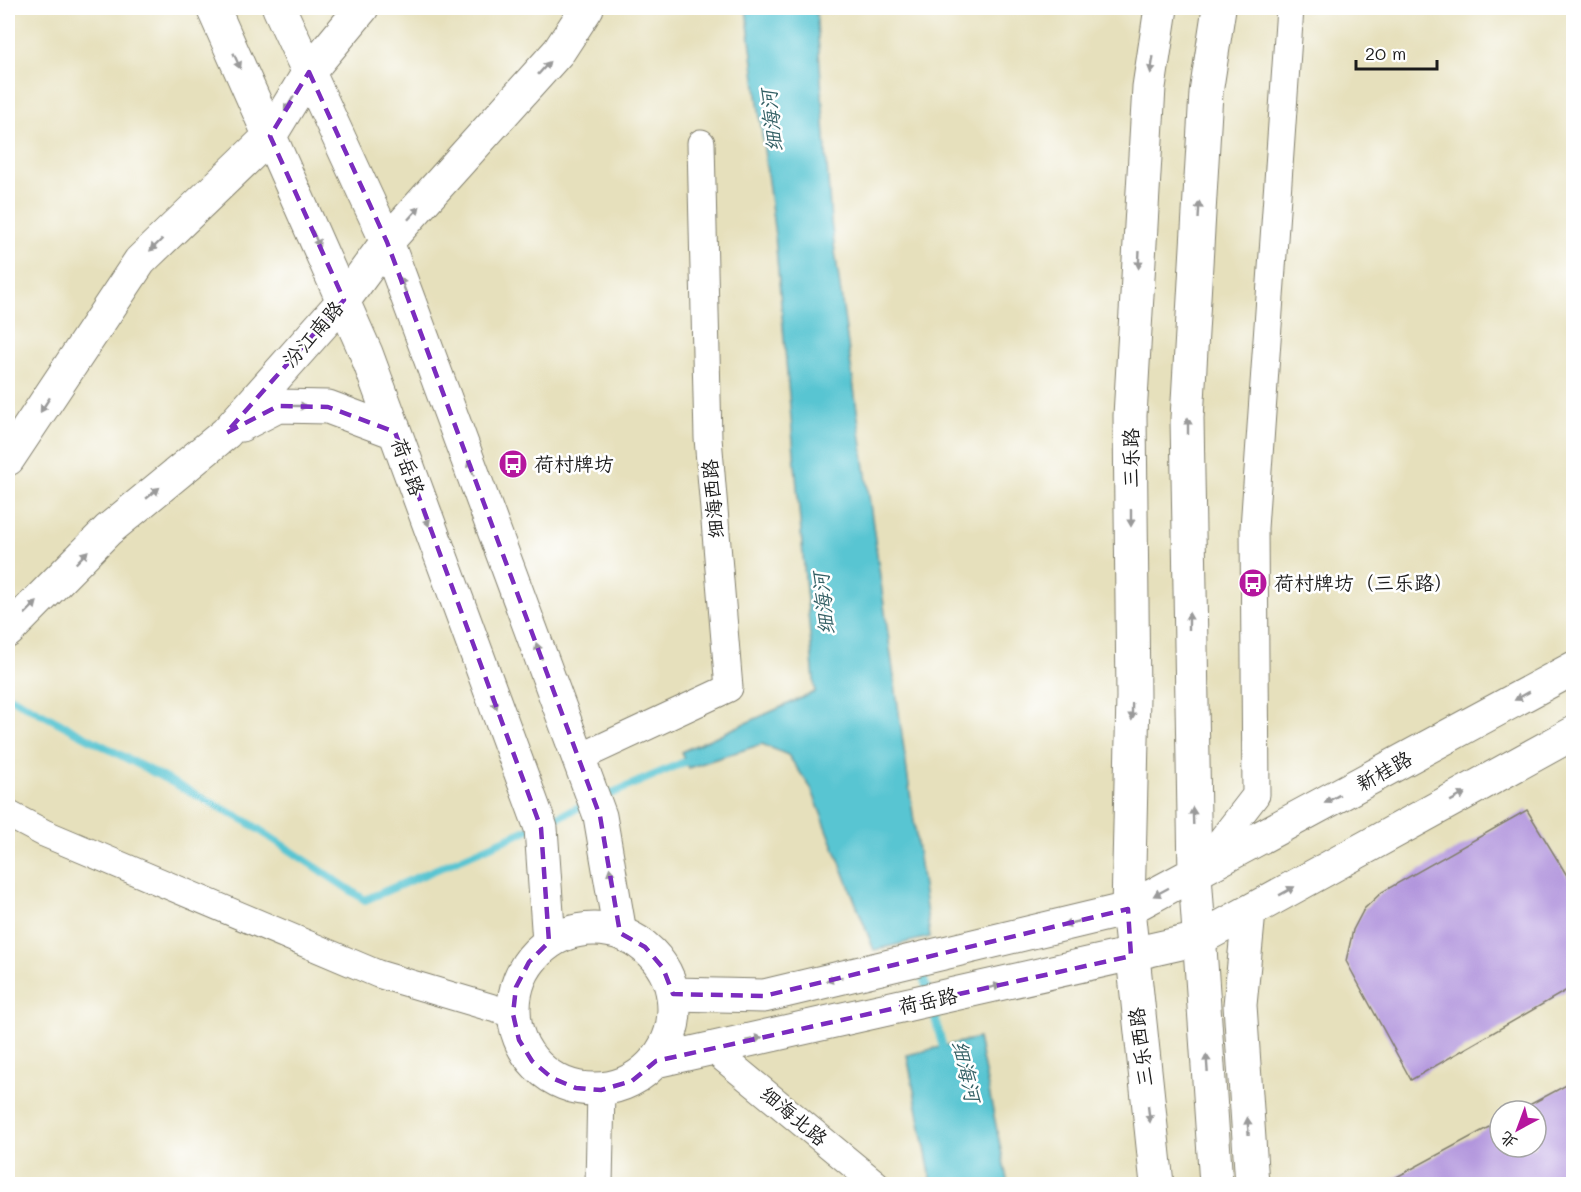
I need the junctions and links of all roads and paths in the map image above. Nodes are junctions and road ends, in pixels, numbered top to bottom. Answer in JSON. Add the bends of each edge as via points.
{"nodes":[{"id":1,"x":213,"y":8,"type":"edge"},
{"id":2,"x":279,"y":8,"type":"edge"},
{"id":3,"x":362,"y":8,"type":"edge"},
{"id":4,"x":587,"y":8,"type":"edge"},
{"id":5,"x":1161,"y":8,"type":"edge"},
{"id":6,"x":1219,"y":8,"type":"edge"},
{"id":7,"x":1290,"y":8,"type":"edge"},
{"id":8,"x":309,"y":72,"type":"junction"},
{"id":9,"x":270,"y":136,"type":"junction"},
{"id":10,"x":701,"y":142,"type":"dead end"},
{"id":11,"x":387,"y":242,"type":"junction"},
{"id":12,"x":344,"y":300,"type":"junction"},
{"id":13,"x":395,"y":432,"type":"junction"},
{"id":14,"x":226,"y":433,"type":"junction"},
{"id":15,"x":8,"y":459,"type":"edge"},
{"id":16,"x":8,"y":631,"type":"edge"},
{"id":17,"x":1574,"y":668,"type":"edge"},
{"id":18,"x":1574,"y":733,"type":"edge"},
{"id":19,"x":579,"y":758,"type":"junction"},
{"id":20,"x":8,"y":814,"type":"edge"},
{"id":21,"x":1194,"y":874,"type":"junction"},
{"id":22,"x":1128,"y":909,"type":"junction"},
{"id":23,"x":1249,"y":912,"type":"junction"},
{"id":24,"x":621,"y":933,"type":"junction"},
{"id":25,"x":1199,"y":939,"type":"junction"},
{"id":26,"x":549,"y":942,"type":"junction"},
{"id":27,"x":1131,"y":956,"type":"junction"},
{"id":28,"x":673,"y":994,"type":"junction"},
{"id":29,"x":513,"y":1014,"type":"junction"},
{"id":30,"x":711,"y":1048,"type":"junction"},
{"id":31,"x":656,"y":1061,"type":"junction"},
{"id":32,"x":601,"y":1090,"type":"junction"},
{"id":33,"x":599,"y":1185,"type":"edge"},
{"id":34,"x":876,"y":1185,"type":"edge"},
{"id":35,"x":1157,"y":1185,"type":"edge"},
{"id":36,"x":1216,"y":1185,"type":"edge"},
{"id":37,"x":1252,"y":1185,"type":"edge"}],
"edges":[{"from":1,"to":9,"type":"main road","name":"荷岳路","one_way":true},
{"from":2,"to":8,"type":"main road"},
{"from":3,"to":8,"type":"main road"},
{"from":11,"to":4,"type":"main road","name":"汾江南路","one_way":true,"via":[[559,51]]},
{"from":5,"to":22,"type":"main road","name":"三乐路","one_way":true,"via":[[1149,87],[1130,416],[1133,697]]},
{"from":21,"to":6,"type":"main road","one_way":true,"via":[[1187,418],[1206,93]]},
{"from":7,"to":21,"type":"street","via":[[1254,528],[1256,795]]},
{"from":8,"to":9,"type":"main road","one_way":true},
{"from":8,"to":11,"type":"main road"},
{"from":9,"to":12,"type":"main road","name":"荷岳路","one_way":true},
{"from":9,"to":15,"type":"main road","one_way":true,"via":[[140,261]]},
{"from":10,"to":19,"type":"street","name":"细海西路","via":[[708,438],[729,688]]},
{"from":11,"to":12,"type":"main road","name":"汾江南路"},
{"from":19,"to":11,"type":"main road","one_way":true},
{"from":12,"to":13,"type":"main road","name":"荷岳路"},
{"from":12,"to":14,"type":"main road","name":"汾江南路"},
{"from":14,"to":13,"type":"main road","one_way":true,"via":[[278,406],[328,407]]},
{"from":13,"to":26,"type":"main road","name":"荷岳路","one_way":true,"via":[[542,828]]},
{"from":16,"to":14,"type":"main road","name":"汾江南路","one_way":true,"via":[[108,530]]},
{"from":17,"to":21,"type":"main road","name":"新桂路","one_way":true},
{"from":23,"to":18,"type":"main road","one_way":true},
{"from":24,"to":19,"type":"main road","one_way":true,"via":[[600,816]]},
{"from":20,"to":29,"type":"street","via":[[44,833],[378,974]]},
{"from":21,"to":22,"type":"main road","one_way":true},
{"from":21,"to":25,"type":"main road"},
{"from":22,"to":27,"type":"main road","name":"三乐西路"},
{"from":22,"to":28,"type":"main road","one_way":true,"via":[[764,996]]},
{"from":23,"to":25,"type":"main road"},
{"from":37,"to":23,"type":"main road","one_way":true,"via":[[1240,1005]]},
{"from":24,"to":26,"type":"main road","via":[[596,929],[571,932]]},
{"from":24,"to":28,"type":"main road","via":[[645,947],[663,968]]},
{"from":25,"to":27,"type":"main road","name":"荷岳路"},
{"from":36,"to":25,"type":"main road","one_way":true},
{"from":26,"to":29,"type":"main road","via":[[529,962],[516,987]]},
{"from":30,"to":27,"type":"main road","name":"荷岳路","one_way":true},
{"from":27,"to":35,"type":"main road","name":"三乐西路","one_way":true},
{"from":28,"to":31,"type":"main road","via":[[669,1040]]},
{"from":29,"to":32,"type":"main road","via":[[519,1040],[532,1061],[552,1078],[576,1088]]},
{"from":30,"to":31,"type":"main road","name":"荷岳路"},
{"from":30,"to":34,"type":"street","name":"细海北路"},
{"from":31,"to":32,"type":"main road","via":[[632,1081]]},
{"from":32,"to":33,"type":"street"}]}
